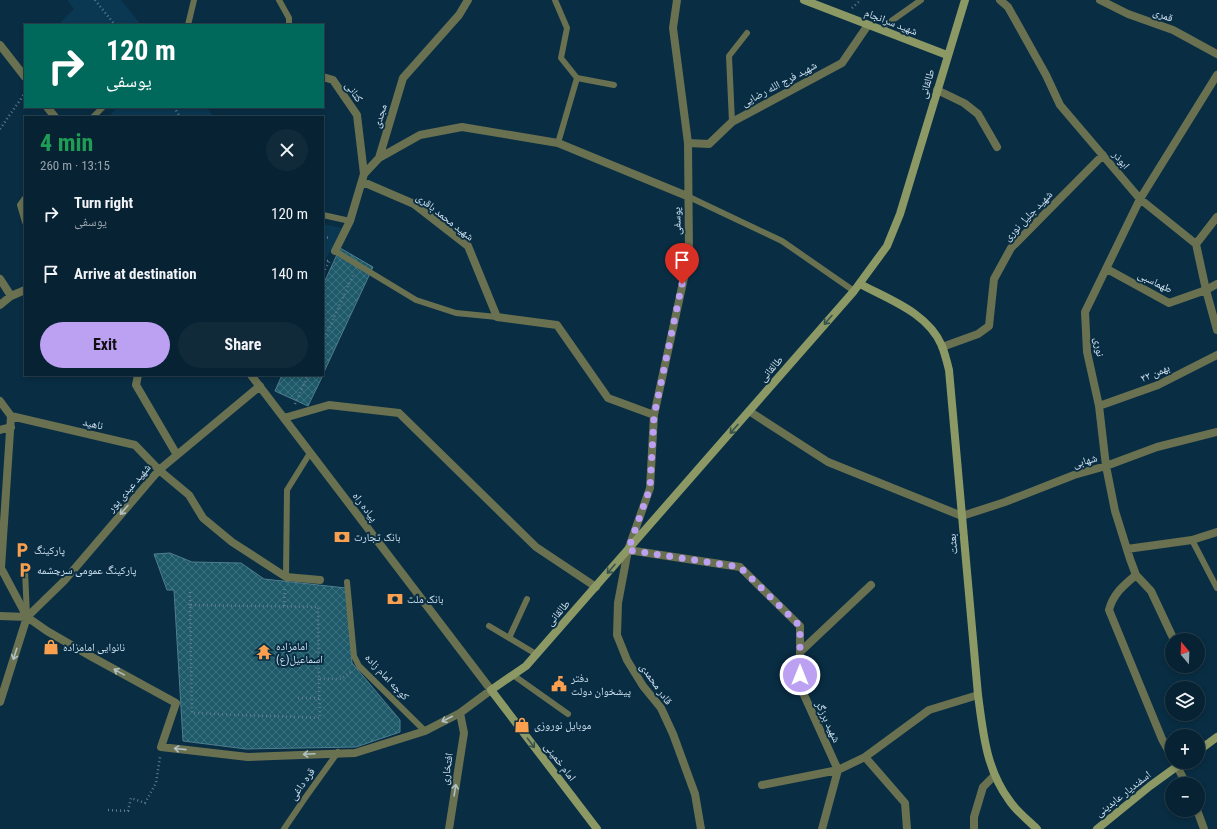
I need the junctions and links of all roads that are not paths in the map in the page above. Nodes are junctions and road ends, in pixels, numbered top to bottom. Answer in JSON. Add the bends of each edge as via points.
{"nodes":[{"id":1,"x":194,"y":0,"type":"edge"},
{"id":2,"x":279,"y":0,"type":"edge"},
{"id":3,"x":468,"y":0,"type":"edge"},
{"id":4,"x":555,"y":0,"type":"edge"},
{"id":5,"x":677,"y":0,"type":"edge"},
{"id":6,"x":804,"y":0,"type":"edge"},
{"id":7,"x":921,"y":0,"type":"edge"},
{"id":8,"x":966,"y":0,"type":"edge"},
{"id":9,"x":1000,"y":0,"type":"edge"},
{"id":10,"x":1100,"y":0,"type":"edge"},
{"id":11,"x":188,"y":24,"type":"edge"},
{"id":12,"x":289,"y":24,"type":"edge"},
{"id":13,"x":868,"y":25,"type":"junction"},
{"id":14,"x":880,"y":29,"type":"junction"},
{"id":15,"x":747,"y":34,"type":"dead end"},
{"id":16,"x":0,"y":45,"type":"edge"},
{"id":17,"x":1217,"y":54,"type":"edge"},
{"id":18,"x":947,"y":55,"type":"junction"},
{"id":19,"x":1217,"y":75,"type":"edge"},
{"id":20,"x":24,"y":76,"type":"edge"},
{"id":21,"x":324,"y":77,"type":"edge"},
{"id":22,"x":577,"y":78,"type":"junction"},
{"id":23,"x":614,"y":85,"type":"dead end"},
{"id":24,"x":937,"y":90,"type":"junction"},
{"id":25,"x":48,"y":108,"type":"edge"},
{"id":26,"x":102,"y":108,"type":"edge"},
{"id":27,"x":54,"y":116,"type":"edge"},
{"id":28,"x":93,"y":116,"type":"edge"},
{"id":29,"x":732,"y":122,"type":"junction"},
{"id":30,"x":558,"y":143,"type":"junction"},
{"id":31,"x":688,"y":144,"type":"junction"},
{"id":32,"x":997,"y":147,"type":"dead end"},
{"id":33,"x":1103,"y":155,"type":"junction"},
{"id":34,"x":379,"y":158,"type":"junction"},
{"id":35,"x":364,"y":178,"type":"junction"},
{"id":36,"x":687,"y":196,"type":"junction"},
{"id":37,"x":24,"y":199,"type":"edge"},
{"id":38,"x":1140,"y":199,"type":"junction"},
{"id":39,"x":324,"y":215,"type":"edge"},
{"id":40,"x":1217,"y":217,"type":"edge"},
{"id":41,"x":24,"y":219,"type":"edge"},
{"id":42,"x":350,"y":221,"type":"junction"},
{"id":43,"x":1196,"y":244,"type":"junction"},
{"id":44,"x":335,"y":251,"type":"joint"},
{"id":45,"x":1107,"y":269,"type":"junction"},
{"id":46,"x":0,"y":280,"type":"edge"},
{"id":47,"x":860,"y":284,"type":"junction"},
{"id":48,"x":1217,"y":284,"type":"edge"},
{"id":49,"x":24,"y":290,"type":"edge"},
{"id":50,"x":1206,"y":290,"type":"junction"},
{"id":51,"x":854,"y":291,"type":"junction"},
{"id":52,"x":11,"y":296,"type":"junction"},
{"id":53,"x":0,"y":305,"type":"edge"},
{"id":54,"x":497,"y":317,"type":"junction"},
{"id":55,"x":1217,"y":330,"type":"edge"},
{"id":56,"x":942,"y":346,"type":"junction"},
{"id":57,"x":1217,"y":355,"type":"edge"},
{"id":58,"x":138,"y":376,"type":"edge"},
{"id":59,"x":253,"y":376,"type":"edge"},
{"id":60,"x":260,"y":386,"type":"junction"},
{"id":61,"x":0,"y":401,"type":"edge"},
{"id":62,"x":1099,"y":406,"type":"junction"},
{"id":63,"x":749,"y":411,"type":"junction"},
{"id":64,"x":11,"y":416,"type":"junction"},
{"id":65,"x":654,"y":416,"type":"junction"},
{"id":66,"x":284,"y":418,"type":"junction"},
{"id":67,"x":11,"y":427,"type":"junction"},
{"id":68,"x":0,"y":430,"type":"edge"},
{"id":69,"x":1217,"y":432,"type":"edge"},
{"id":70,"x":310,"y":453,"type":"junction"},
{"id":71,"x":177,"y":455,"type":"junction"},
{"id":72,"x":1106,"y":466,"type":"junction"},
{"id":73,"x":159,"y":470,"type":"junction"},
{"id":74,"x":962,"y":516,"type":"junction"},
{"id":75,"x":1217,"y":532,"type":"edge"},
{"id":76,"x":1192,"y":540,"type":"junction"},
{"id":77,"x":1128,"y":549,"type":"junction"},
{"id":78,"x":628,"y":550,"type":"junction"},
{"id":79,"x":1,"y":562,"type":"edge"},
{"id":80,"x":26,"y":570,"type":"dead end"},
{"id":81,"x":1136,"y":575,"type":"junction"},
{"id":82,"x":286,"y":577,"type":"junction"},
{"id":83,"x":320,"y":580,"type":"dead end"},
{"id":84,"x":346,"y":582,"type":"dead end"},
{"id":85,"x":871,"y":585,"type":"dead end"},
{"id":86,"x":596,"y":587,"type":"junction"},
{"id":87,"x":1217,"y":588,"type":"edge"},
{"id":88,"x":527,"y":599,"type":"dead end"},
{"id":89,"x":28,"y":617,"type":"junction"},
{"id":90,"x":1,"y":619,"type":"edge"},
{"id":91,"x":489,"y":626,"type":"dead end"},
{"id":92,"x":1171,"y":633,"type":"edge"},
{"id":93,"x":509,"y":638,"type":"junction"},
{"id":94,"x":800,"y":652,"type":"junction"},
{"id":95,"x":536,"y":654,"type":"junction"},
{"id":96,"x":513,"y":674,"type":"junction"},
{"id":97,"x":491,"y":690,"type":"junction"},
{"id":98,"x":978,"y":695,"type":"junction"},
{"id":99,"x":0,"y":702,"type":"edge"},
{"id":100,"x":460,"y":713,"type":"junction"},
{"id":101,"x":568,"y":714,"type":"dead end"},
{"id":102,"x":425,"y":731,"type":"junction"},
{"id":103,"x":1217,"y":737,"type":"edge"},
{"id":104,"x":1165,"y":744,"type":"edge"},
{"id":105,"x":1205,"y":746,"type":"edge"},
{"id":106,"x":338,"y":752,"type":"junction"},
{"id":107,"x":865,"y":758,"type":"junction"},
{"id":108,"x":1172,"y":769,"type":"edge"},
{"id":109,"x":838,"y":770,"type":"junction"},
{"id":110,"x":994,"y":776,"type":"junction"},
{"id":111,"x":762,"y":785,"type":"dead end"},
{"id":112,"x":1200,"y":817,"type":"edge"},
{"id":113,"x":284,"y":829,"type":"edge"},
{"id":114,"x":449,"y":829,"type":"edge"},
{"id":115,"x":597,"y":829,"type":"edge"},
{"id":116,"x":702,"y":829,"type":"edge"},
{"id":117,"x":822,"y":829,"type":"edge"},
{"id":118,"x":907,"y":829,"type":"edge"},
{"id":119,"x":974,"y":829,"type":"edge"},
{"id":120,"x":1037,"y":829,"type":"edge"},
{"id":121,"x":1097,"y":829,"type":"edge"},
{"id":122,"x":1204,"y":829,"type":"edge"}],
"edges":[{"from":1,"to":11,"type":"lane"},
{"from":2,"to":12,"type":"lane","via":[[289,18]]},
{"from":3,"to":34,"type":"street","name":"مجدی","via":[[459,15],[403,78]]},
{"from":4,"to":22,"type":"lane","via":[[567,28],[561,58]]},
{"from":5,"to":31,"type":"street","name":"یوسفی","via":[[673,28]]},
{"from":6,"to":13,"type":"street","name":"شهید سرانجام"},
{"from":7,"to":14,"type":"lane"},
{"from":8,"to":18,"type":"street","name":"طالقانی"},
{"from":9,"to":33,"type":"street","name":"ابوذر","via":[[1012,14],[1060,105]]},
{"from":10,"to":17,"type":"street","name":"قمری","via":[[1128,14],[1173,30]]},
{"from":13,"to":14,"type":"street","name":"شهید سرانجام"},
{"from":13,"to":29,"type":"street","name":"شهید فرج الله رضایی","via":[[842,63]]},
{"from":14,"to":18,"type":"street","name":"شهید سرانجام"},
{"from":15,"to":29,"type":"lane","via":[[729,56]]},
{"from":16,"to":20,"type":"street"},
{"from":18,"to":24,"type":"street","name":"طالقانی"},
{"from":19,"to":38,"type":"street","name":"نوری"},
{"from":21,"to":35,"type":"street","name":"کتانی","via":[[333,80],[357,115]]},
{"from":22,"to":23,"type":"lane"},
{"from":22,"to":30,"type":"lane"},
{"from":24,"to":32,"type":"street","via":[[964,103],[978,114]]},
{"from":24,"to":47,"type":"street","name":"طالقانی","via":[[900,214],[887,246]]},
{"from":25,"to":27,"type":"street"},
{"from":26,"to":28,"type":"lane"},
{"from":29,"to":31,"type":"street","name":"شهید فرج الله رضایی","via":[[709,144]]},
{"from":30,"to":34,"type":"street","via":[[462,127],[420,135]]},
{"from":30,"to":36,"type":"street"},
{"from":31,"to":36,"type":"street","name":"یوسفی"},
{"from":33,"to":38,"type":"street","name":"ابوذر"},
{"from":33,"to":56,"type":"street","name":"شهید جلیل نوری","via":[[1011,248],[994,279],[989,326],[978,334]]},
{"from":34,"to":35,"type":"street","name":"مجدی"},
{"from":35,"to":42,"type":"street","name":"مجدی"},
{"from":35,"to":54,"type":"street","name":"شهید محمد باقری","via":[[414,204],[468,246]]},
{"from":36,"to":51,"type":"lane","via":[[782,241]]},
{"from":36,"to":65,"type":"street","name":"یوسفی","via":[[689,255]]},
{"from":37,"to":41,"type":"lane","via":[[20,205]]},
{"from":38,"to":43,"type":"street","name":"ابوذر"},
{"from":38,"to":45,"type":"street","name":"نوری"},
{"from":39,"to":42,"type":"lane"},
{"from":40,"to":43,"type":"street"},
{"from":42,"to":44,"type":"street","name":"مجدی"},
{"from":43,"to":50,"type":"street"},
{"from":44,"to":54,"type":"lane","via":[[416,300],[456,313]]},
{"from":45,"to":50,"type":"street","name":"طهماسبی","via":[[1169,303]]},
{"from":45,"to":62,"type":"street","name":"نوری","via":[[1085,312],[1087,352]]},
{"from":46,"to":52,"type":"street"},
{"from":47,"to":51,"type":"street","name":"طالقانی"},
{"from":47,"to":56,"type":"street","name":"بعثت","via":[[914,312],[932,328]]},
{"from":48,"to":50,"type":"street","name":"طهماسبی"},
{"from":49,"to":52,"type":"street"},
{"from":50,"to":55,"type":"street"},
{"from":51,"to":63,"type":"street","name":"طالقانی","one_way":true},
{"from":52,"to":53,"type":"street"},
{"from":54,"to":65,"type":"street","via":[[557,325],[608,398]]},
{"from":56,"to":74,"type":"street","name":"بعثت","via":[[948,370]]},
{"from":57,"to":62,"type":"street","name":"۲۲ بهمن","via":[[1158,385]]},
{"from":58,"to":71,"type":"street","via":[[136,385]]},
{"from":59,"to":60,"type":"street","name":"پیاده راه"},
{"from":60,"to":66,"type":"street","name":"پیاده راه"},
{"from":60,"to":71,"type":"street","name":"شهید عبدی پور"},
{"from":61,"to":64,"type":"street"},
{"from":62,"to":72,"type":"street","name":"نوری"},
{"from":63,"to":74,"type":"street","via":[[828,462]]},
{"from":63,"to":78,"type":"street","name":"طالقانی","one_way":true},
{"from":64,"to":67,"type":"street"},
{"from":64,"to":73,"type":"street","name":"ناهید","via":[[135,445]]},
{"from":65,"to":78,"type":"street","name":"یوسفی","via":[[650,488]]},
{"from":66,"to":70,"type":"street","name":"پیاده راه"},
{"from":66,"to":86,"type":"street","via":[[329,405],[400,413],[536,547]]},
{"from":67,"to":68,"type":"street"},
{"from":67,"to":79,"type":"street"},
{"from":69,"to":72,"type":"street","name":"شهابی","via":[[1157,447]]},
{"from":70,"to":82,"type":"lane","via":[[287,490]]},
{"from":70,"to":97,"type":"street","name":"پیاده راه"},
{"from":71,"to":73,"type":"street","name":"شهید عبدی پور"},
{"from":72,"to":74,"type":"street","name":"شهابی"},
{"from":72,"to":77,"type":"street","name":"نوری","via":[[1115,511]]},
{"from":73,"to":82,"type":"street","via":[[189,495],[203,518],[214,528]]},
{"from":73,"to":89,"type":"street","name":"شهید عبدی پور","one_way":true,"via":[[64,581]]},
{"from":74,"to":98,"type":"street","name":"بعثت"},
{"from":75,"to":76,"type":"street"},
{"from":76,"to":77,"type":"street"},
{"from":76,"to":87,"type":"lane"},
{"from":77,"to":81,"type":"street","name":"نوری"},
{"from":78,"to":86,"type":"street","name":"طالقانی","one_way":true},
{"from":78,"to":94,"type":"street","name":"شهید برزگر","via":[[740,567],[800,626]]},
{"from":78,"to":116,"type":"street","name":"قادر محمدی","via":[[618,603],[617,635],[627,660],[642,686],[661,708],[667,721],[695,794]]},
{"from":79,"to":89,"type":"street","via":[[1,568]]},
{"from":80,"to":89,"type":"lane"},
{"from":81,"to":92,"type":"street","name":"نوری","via":[[1151,591]]},
{"from":81,"to":104,"type":"street","via":[[1120,589],[1108,610]]},
{"from":82,"to":83,"type":"street"},
{"from":84,"to":102,"type":"lane","name":"کوچه امام زاده","via":[[354,656],[359,666]]},
{"from":85,"to":94,"type":"street"},
{"from":86,"to":95,"type":"street","name":"طالقانی"},
{"from":88,"to":93,"type":"lane"},
{"from":89,"to":90,"type":"street"},
{"from":89,"to":99,"type":"street","one_way":true},
{"from":106,"to":89,"type":"street","one_way":true,"via":[[248,757],[161,747],[176,703],[53,634]]},
{"from":91,"to":93,"type":"lane"},
{"from":93,"to":95,"type":"lane"},
{"from":94,"to":109,"type":"street","name":"شهید برزگر","via":[[800,686]]},
{"from":95,"to":96,"type":"street","name":"طالقانی","via":[[526,666]]},
{"from":96,"to":97,"type":"street","name":"طالقانی"},
{"from":96,"to":101,"type":"lane"},
{"from":97,"to":100,"type":"street"},
{"from":97,"to":115,"type":"street","name":"امام خمینی","one_way":true},
{"from":98,"to":107,"type":"street","via":[[929,710]]},
{"from":98,"to":110,"type":"street","name":"بعثت","via":[[986,749]]},
{"from":100,"to":102,"type":"street","one_way":true},
{"from":114,"to":100,"type":"street","name":"افتخاری","one_way":true,"via":[[464,733]]},
{"from":102,"to":106,"type":"street","via":[[355,753]]},
{"from":103,"to":105,"type":"street"},
{"from":106,"to":113,"type":"lane","name":"قره داغی"},
{"from":107,"to":109,"type":"street"},
{"from":107,"to":118,"type":"street","via":[[905,803]]},
{"from":108,"to":121,"type":"street","name":"اسفندیار عابدینی"},
{"from":109,"to":111,"type":"street"},
{"from":109,"to":117,"type":"street"},
{"from":110,"to":119,"type":"street","via":[[983,787],[974,817]]},
{"from":110,"to":120,"type":"street","name":"بعثت","via":[[1009,801]]},
{"from":112,"to":122,"type":"street"}]}
